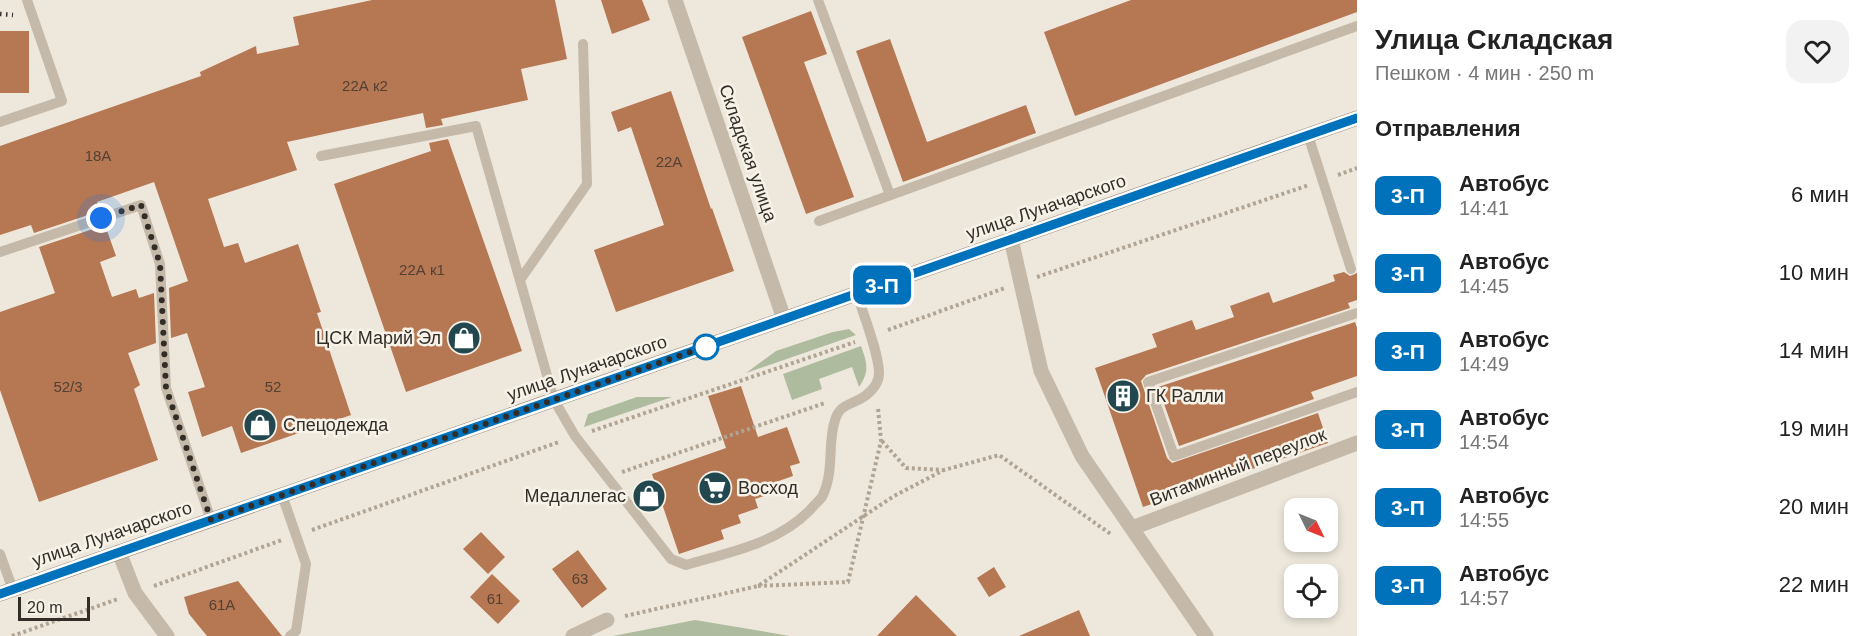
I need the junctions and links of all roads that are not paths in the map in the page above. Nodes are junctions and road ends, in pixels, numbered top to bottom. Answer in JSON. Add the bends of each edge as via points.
{"nodes":[{"id":1,"x":27,"y":0,"type":"edge"},
{"id":2,"x":675,"y":0,"type":"edge"},
{"id":3,"x":818,"y":0,"type":"edge"},
{"id":4,"x":1357,"y":26,"type":"edge"},
{"id":5,"x":583,"y":44,"type":"dead end"},
{"id":6,"x":1357,"y":118,"type":"edge"},
{"id":7,"x":0,"y":122,"type":"edge"},
{"id":8,"x":1308,"y":135,"type":"junction"},
{"id":9,"x":321,"y":156,"type":"dead end"},
{"id":10,"x":890,"y":195,"type":"junction"},
{"id":11,"x":819,"y":221,"type":"dead end"},
{"id":12,"x":1011,"y":239,"type":"junction"},
{"id":13,"x":0,"y":252,"type":"edge"},
{"id":14,"x":1351,"y":269,"type":"dead end"},
{"id":15,"x":520,"y":280,"type":"junction"},
{"id":16,"x":857,"y":294,"type":"junction"},
{"id":17,"x":1357,"y":313,"type":"edge"},
{"id":18,"x":784,"y":319,"type":"junction"},
{"id":19,"x":1357,"y":392,"type":"edge"},
{"id":20,"x":554,"y":400,"type":"junction"},
{"id":21,"x":1357,"y":442,"type":"edge"},
{"id":22,"x":282,"y":495,"type":"junction"},
{"id":23,"x":211,"y":520,"type":"junction"},
{"id":24,"x":1132,"y":528,"type":"junction"},
{"id":25,"x":119,"y":552,"type":"junction"},
{"id":26,"x":0,"y":554,"type":"edge"},
{"id":27,"x":6,"y":592,"type":"edge"},
{"id":28,"x":607,"y":621,"type":"road end"},
{"id":29,"x":167,"y":636,"type":"edge"},
{"id":30,"x":290,"y":636,"type":"edge"},
{"id":31,"x":573,"y":636,"type":"edge"},
{"id":32,"x":1206,"y":636,"type":"edge"}],
"edges":[{"from":1,"to":7,"type":"lane","via":[[62,101]]},
{"from":2,"to":18,"type":"street","name":"Складская улица"},
{"from":3,"to":10,"type":"lane"},
{"from":4,"to":10,"type":"lane"},
{"from":5,"to":15,"type":"lane","via":[[587,184]]},
{"from":6,"to":8,"type":"main road","name":"улица Луначарского"},
{"from":8,"to":12,"type":"main road","name":"улица Луначарского"},
{"from":8,"to":14,"type":"lane"},
{"from":9,"to":15,"type":"lane","via":[[476,126]]},
{"from":10,"to":11,"type":"lane"},
{"from":12,"to":16,"type":"main road","name":"улица Луначарского"},
{"from":12,"to":24,"type":"street","via":[[1041,371],[1082,456]]},
{"from":13,"to":23,"type":"lane","via":[[141,205],[160,264],[166,388]]},
{"from":15,"to":20,"type":"lane"},
{"from":16,"to":18,"type":"main road","name":"улица Луначарского"},
{"from":16,"to":20,"type":"lane","via":[[879,372],[876,386],[838,411],[831,468],[822,498],[796,524],[770,539],[686,565],[671,559],[575,436]]},
{"from":17,"to":19,"type":"lane","via":[[1148,382],[1174,456]]},
{"from":18,"to":20,"type":"main road","name":"улица Луначарского"},
{"from":20,"to":22,"type":"main road","name":"улица Луначарского"},
{"from":21,"to":24,"type":"street","name":"Витаминный переулок"},
{"from":22,"to":23,"type":"main road","name":"улица Луначарского"},
{"from":22,"to":30,"type":"lane","via":[[306,564],[296,631]]},
{"from":23,"to":25,"type":"main road","name":"улица Луначарского"},
{"from":24,"to":32,"type":"street"},
{"from":25,"to":27,"type":"main road","name":"улица Луначарского"},
{"from":25,"to":29,"type":"street","via":[[135,593]]},
{"from":26,"to":27,"type":"lane"},
{"from":28,"to":31,"type":"street"}]}
